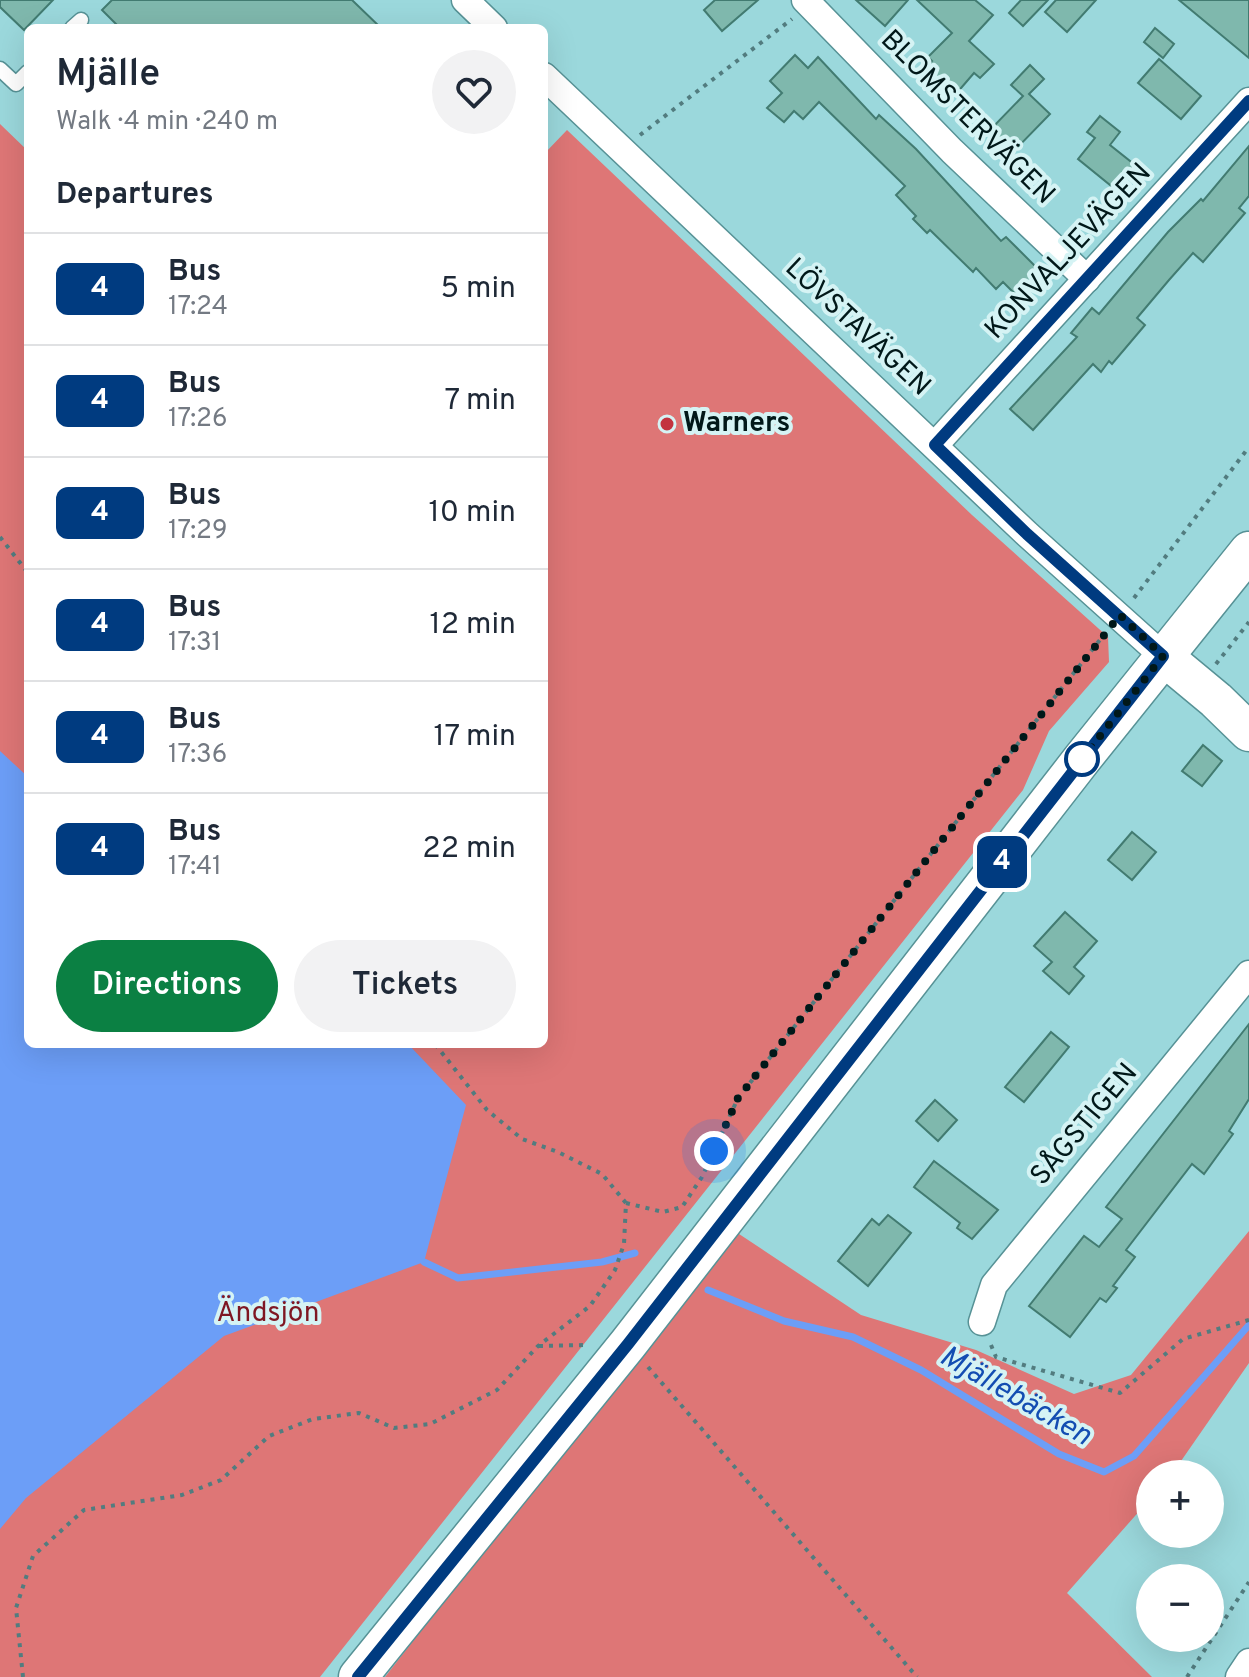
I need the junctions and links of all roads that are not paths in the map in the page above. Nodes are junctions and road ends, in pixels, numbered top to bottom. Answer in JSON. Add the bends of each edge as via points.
{"nodes":[{"id":1,"x":465,"y":0,"type":"edge"},
{"id":2,"x":810,"y":2,"type":"edge"},
{"id":3,"x":490,"y":24,"type":"edge"},
{"id":4,"x":0,"y":69,"type":"edge"},
{"id":5,"x":24,"y":76,"type":"edge"},
{"id":6,"x":548,"y":80,"type":"edge"},
{"id":7,"x":1249,"y":101,"type":"edge"},
{"id":8,"x":1087,"y":279,"type":"junction"},
{"id":9,"x":935,"y":445,"type":"junction"},
{"id":10,"x":1249,"y":551,"type":"edge"},
{"id":11,"x":1163,"y":656,"type":"junction"},
{"id":12,"x":1249,"y":732,"type":"edge"},
{"id":13,"x":1249,"y":974,"type":"edge"},
{"id":14,"x":982,"y":1322,"type":"road end"},
{"id":15,"x":1249,"y":1662,"type":"edge"},
{"id":16,"x":358,"y":1677,"type":"edge"},
{"id":17,"x":1239,"y":1677,"type":"edge"}],
"edges":[{"from":1,"to":3,"type":"street"},
{"from":2,"to":8,"type":"street","name":"BLOMSTERVÄGEN","via":[[942,141]]},
{"from":4,"to":5,"type":"lane","via":[[16,84]]},
{"from":6,"to":9,"type":"street","name":"LÖVSTAVÄGEN"},
{"from":7,"to":8,"type":"street","name":"KONVALJEVÄGEN"},
{"from":8,"to":9,"type":"street","name":"KONVALJEVÄGEN"},
{"from":9,"to":11,"type":"street","name":"LÖVSTAVÄGEN"},
{"from":10,"to":11,"type":"main road"},
{"from":11,"to":12,"type":"main road"},
{"from":11,"to":16,"type":"main road","via":[[628,1344]]},
{"from":13,"to":14,"type":"street","name":"SÅGSTIGEN","via":[[994,1285]]},
{"from":15,"to":17,"type":"street"}]}
